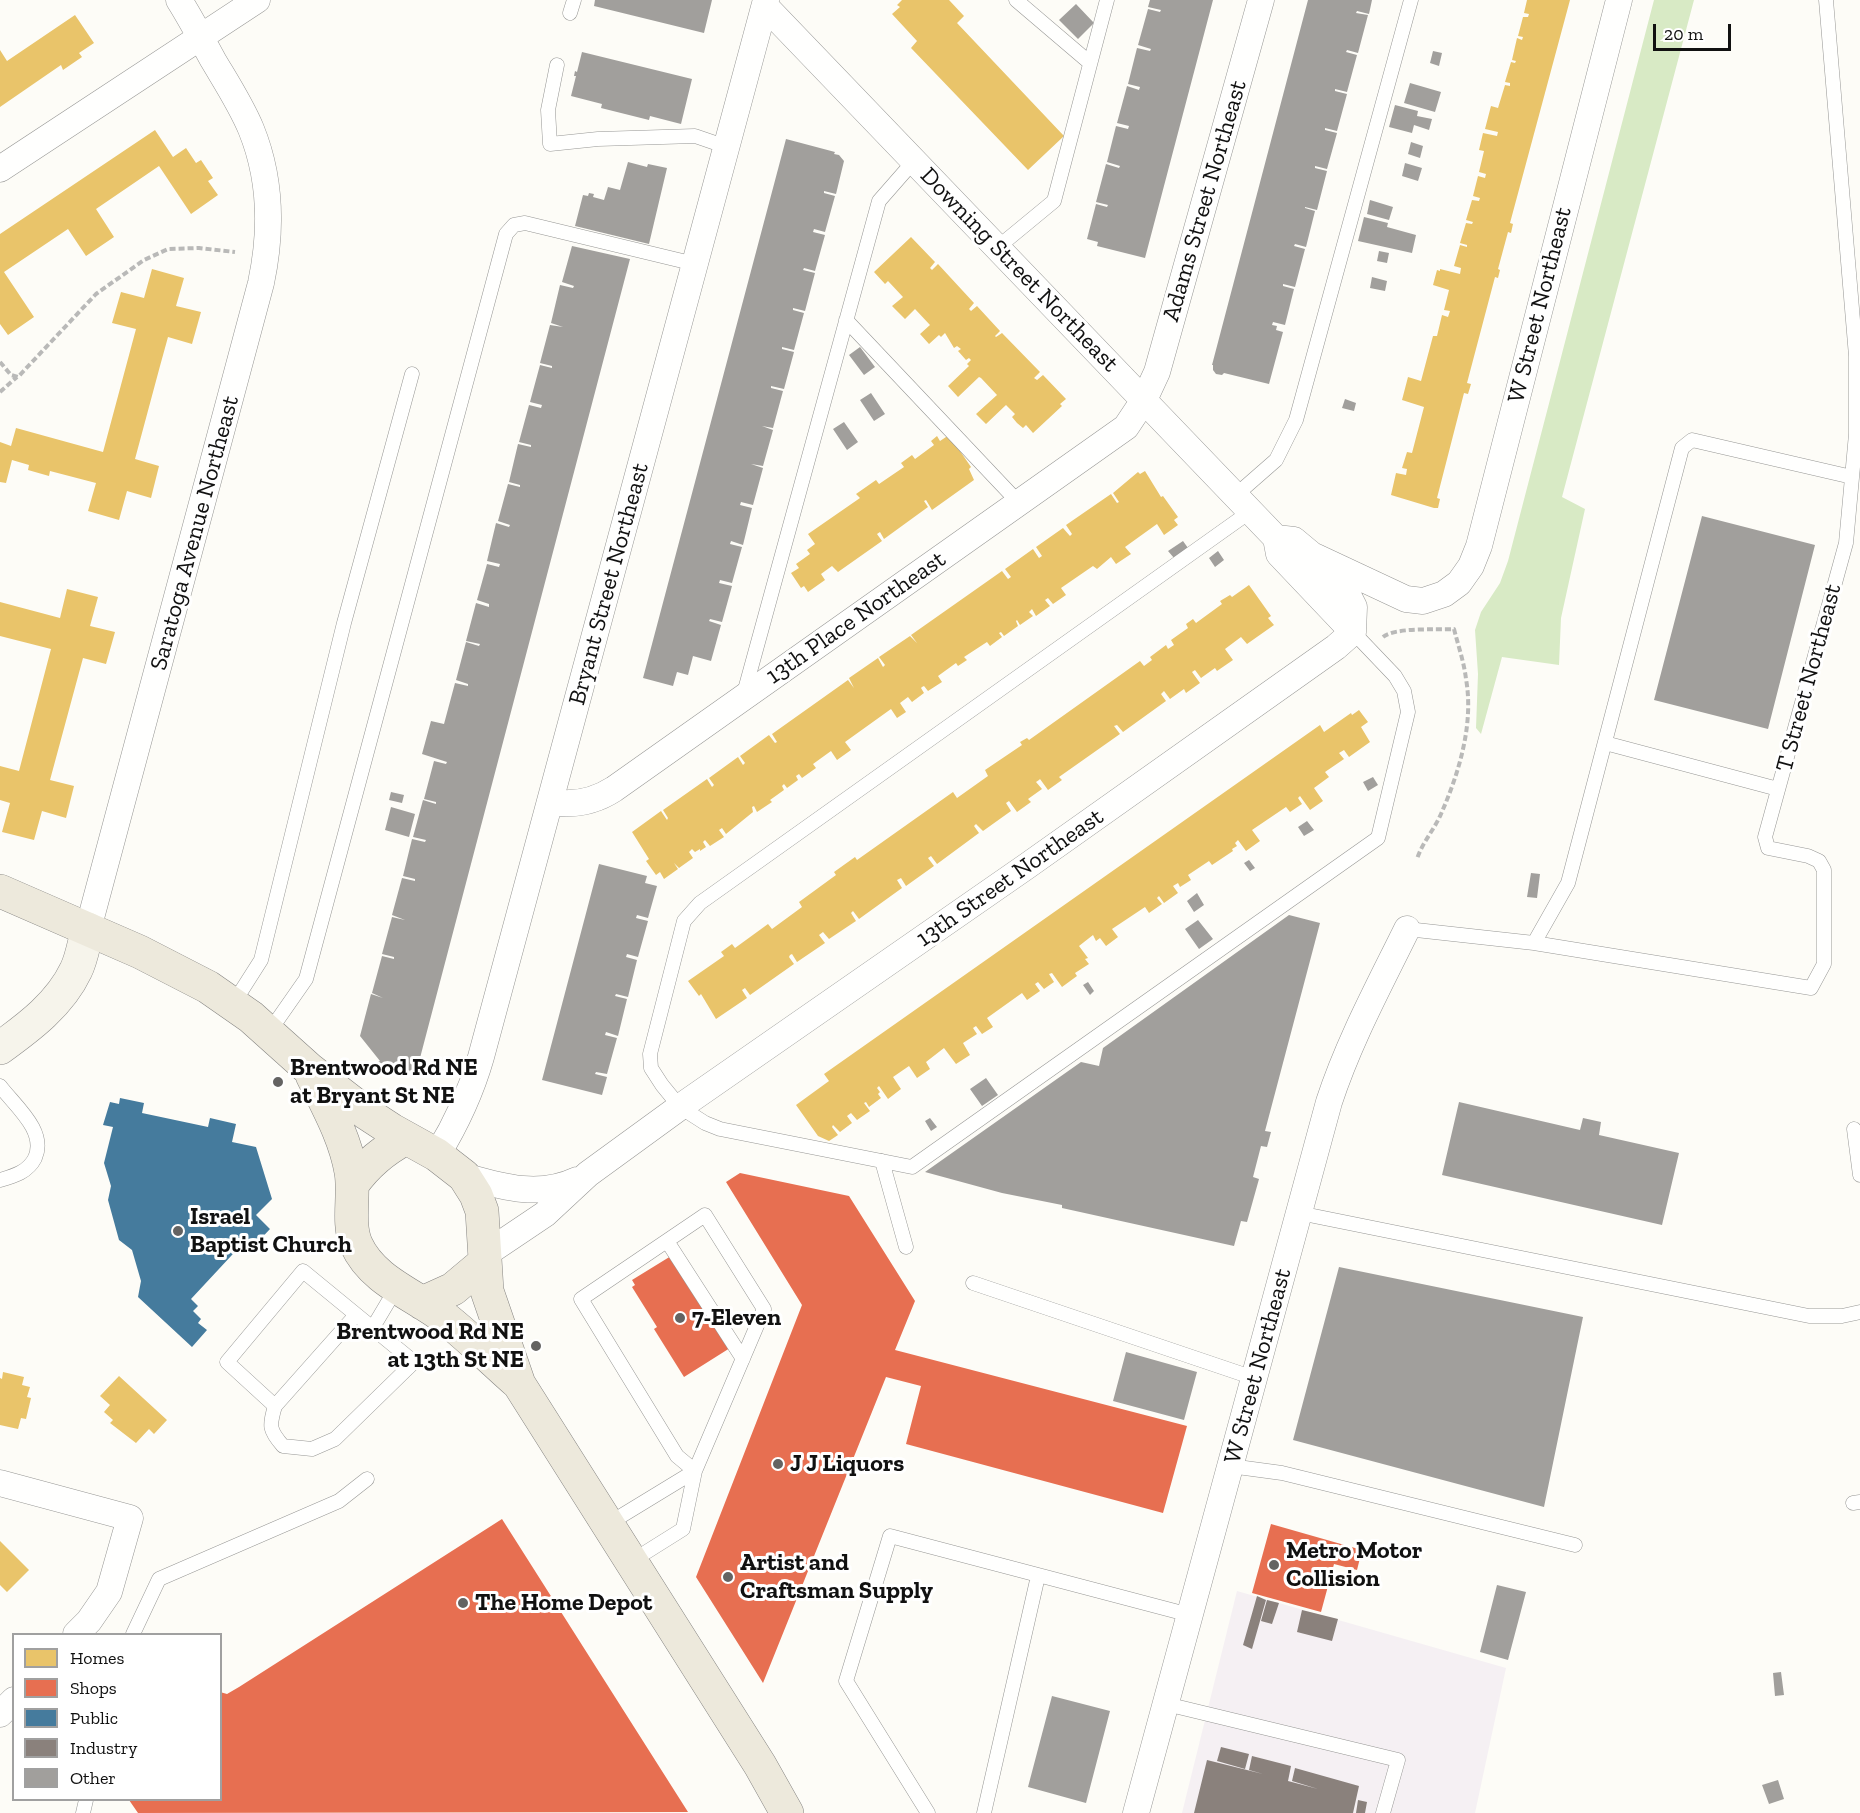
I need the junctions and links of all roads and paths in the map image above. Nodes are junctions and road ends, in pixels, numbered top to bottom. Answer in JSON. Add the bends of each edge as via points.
{"nodes":[{"id":1,"x":179,"y":0,"type":"edge"},
{"id":2,"x":257,"y":0,"type":"edge"},
{"id":3,"x":1017,"y":0,"type":"edge"},
{"id":4,"x":1107,"y":0,"type":"edge"},
{"id":5,"x":1261,"y":0,"type":"edge"},
{"id":6,"x":1411,"y":0,"type":"edge"},
{"id":7,"x":1619,"y":0,"type":"edge"},
{"id":8,"x":1826,"y":0,"type":"edge"},
{"id":9,"x":766,"y":3,"type":"edge"},
{"id":10,"x":200,"y":37,"type":"junction"},
{"id":11,"x":1090,"y":63,"type":"junction"},
{"id":12,"x":557,"y":65,"type":"dead end"},
{"id":13,"x":727,"y":147,"type":"junction"},
{"id":14,"x":914,"y":161,"type":"junction"},
{"id":15,"x":0,"y":169,"type":"edge"},
{"id":16,"x":998,"y":248,"type":"junction"},
{"id":17,"x":235,"y":252,"type":"dead end"},
{"id":18,"x":695,"y":264,"type":"junction"},
{"id":19,"x":846,"y":320,"type":"junction"},
{"id":20,"x":0,"y":362,"type":"edge"},
{"id":21,"x":412,"y":374,"type":"dead end"},
{"id":22,"x":18,"y":377,"type":"junction"},
{"id":23,"x":0,"y":392,"type":"edge"},
{"id":24,"x":1144,"y":400,"type":"junction"},
{"id":25,"x":1852,"y":477,"type":"junction"},
{"id":26,"x":1019,"y":503,"type":"junction"},
{"id":27,"x":1243,"y":503,"type":"junction"},
{"id":28,"x":1276,"y":538,"type":"junction"},
{"id":29,"x":1312,"y":555,"type":"junction"},
{"id":30,"x":1439,"y":596,"type":"joint"},
{"id":31,"x":1353,"y":632,"type":"junction"},
{"id":32,"x":1378,"y":641,"type":"dead end"},
{"id":33,"x":742,"y":699,"type":"junction"},
{"id":34,"x":1605,"y":743,"type":"junction"},
{"id":35,"x":1778,"y":789,"type":"junction"},
{"id":36,"x":550,"y":802,"type":"junction"},
{"id":37,"x":1416,"y":859,"type":"dead end"},
{"id":38,"x":0,"y":891,"type":"edge"},
{"id":39,"x":88,"y":929,"type":"junction"},
{"id":40,"x":1407,"y":929,"type":"joint"},
{"id":41,"x":1534,"y":943,"type":"junction"},
{"id":42,"x":233,"y":1004,"type":"junction"},
{"id":43,"x":268,"y":1032,"type":"junction"},
{"id":44,"x":0,"y":1048,"type":"edge"},
{"id":45,"x":309,"y":1069,"type":"junction"},
{"id":46,"x":0,"y":1086,"type":"edge"},
{"id":47,"x":680,"y":1107,"type":"junction"},
{"id":48,"x":1854,"y":1129,"type":"dead end"},
{"id":49,"x":406,"y":1138,"type":"junction"},
{"id":50,"x":437,"y":1155,"type":"junction"},
{"id":51,"x":882,"y":1161,"type":"junction"},
{"id":52,"x":588,"y":1174,"type":"junction"},
{"id":53,"x":1860,"y":1175,"type":"edge"},
{"id":54,"x":464,"y":1176,"type":"junction"},
{"id":55,"x":0,"y":1180,"type":"edge"},
{"id":56,"x":352,"y":1185,"type":"junction"},
{"id":57,"x":1299,"y":1213,"type":"junction"},
{"id":58,"x":667,"y":1241,"type":"junction"},
{"id":59,"x":906,"y":1247,"type":"dead end"},
{"id":60,"x":484,"y":1259,"type":"junction"},
{"id":61,"x":973,"y":1283,"type":"dead end"},
{"id":62,"x":410,"y":1295,"type":"junction"},
{"id":63,"x":1860,"y":1312,"type":"edge"},
{"id":64,"x":355,"y":1316,"type":"junction"},
{"id":65,"x":372,"y":1329,"type":"junction"},
{"id":66,"x":743,"y":1359,"type":"junction"},
{"id":67,"x":1254,"y":1378,"type":"junction"},
{"id":68,"x":519,"y":1384,"type":"junction"},
{"id":69,"x":275,"y":1406,"type":"junction"},
{"id":70,"x":1230,"y":1466,"type":"junction"},
{"id":71,"x":695,"y":1471,"type":"junction"},
{"id":72,"x":368,"y":1479,"type":"dead end"},
{"id":73,"x":0,"y":1483,"type":"edge"},
{"id":74,"x":608,"y":1524,"type":"junction"},
{"id":75,"x":1575,"y":1545,"type":"dead end"},
{"id":76,"x":632,"y":1561,"type":"junction"},
{"id":77,"x":1038,"y":1576,"type":"junction"},
{"id":78,"x":1190,"y":1615,"type":"junction"},
{"id":79,"x":78,"y":1633,"type":"edge"},
{"id":80,"x":134,"y":1633,"type":"edge"},
{"id":81,"x":12,"y":1702,"type":"edge"},
{"id":82,"x":1166,"y":1704,"type":"junction"},
{"id":83,"x":0,"y":1713,"type":"edge"},
{"id":84,"x":787,"y":1813,"type":"edge"},
{"id":85,"x":928,"y":1813,"type":"edge"},
{"id":86,"x":984,"y":1813,"type":"edge"},
{"id":87,"x":1136,"y":1813,"type":"edge"},
{"id":88,"x":1383,"y":1813,"type":"edge"}],
"edges":[{"from":1,"to":10,"type":"street","name":"Saratoga Avenue Northeast"},
{"from":2,"to":10,"type":"street"},
{"from":3,"to":11,"type":"lane"},
{"from":4,"to":11,"type":"lane"},
{"from":5,"to":24,"type":"street","name":"Adams Street Northeast","via":[[1157,372]]},
{"from":6,"to":27,"type":"lane","via":[[1296,420],[1276,460]]},
{"from":7,"to":30,"type":"street","name":"W Street Northeast","via":[[1479,546],[1466,574]]},
{"from":8,"to":25,"type":"lane","name":"T Street Northeast","via":[[1856,356]]},
{"from":9,"to":13,"type":"street","name":"Bryant Street Northeast"},
{"from":9,"to":14,"type":"street","name":"Downing Street Northeast"},
{"from":10,"to":15,"type":"street"},
{"from":10,"to":39,"type":"street","name":"Saratoga Avenue Northeast","via":[[257,147],[268,205],[267,251]]},
{"from":11,"to":16,"type":"lane","via":[[1054,201]]},
{"from":12,"to":13,"type":"lane","via":[[548,110],[550,144],[695,136]]},
{"from":13,"to":18,"type":"street","name":"Bryant Street Northeast"},
{"from":14,"to":16,"type":"street","name":"Downing Street Northeast"},
{"from":14,"to":19,"type":"lane","via":[[879,201]]},
{"from":16,"to":24,"type":"street","name":"Downing Street Northeast"},
{"from":17,"to":22,"type":"path","via":[[168,249],[144,260],[96,294]]},
{"from":18,"to":36,"type":"street","name":"Bryant Street Northeast"},
{"from":18,"to":43,"type":"lane","via":[[525,223],[514,225],[506,234],[306,979]]},
{"from":19,"to":26,"type":"lane"},
{"from":19,"to":33,"type":"lane"},
{"from":20,"to":22,"type":"path"},
{"from":21,"to":42,"type":"lane","via":[[344,623],[261,960]]},
{"from":22,"to":23,"type":"path"},
{"from":24,"to":26,"type":"street","name":"13th Place Northeast","via":[[1126,427]]},
{"from":24,"to":27,"type":"street","name":"Downing Street Northeast"},
{"from":25,"to":34,"type":"lane","via":[[1692,440],[1682,448]]},
{"from":25,"to":35,"type":"lane","name":"T Street Northeast","via":[[1846,543]]},
{"from":26,"to":33,"type":"street","name":"13th Place Northeast"},
{"from":27,"to":28,"type":"street","name":"Downing Street Northeast"},
{"from":27,"to":47,"type":"lane","via":[[700,903],[684,921],[650,1054],[651,1068]]},
{"from":28,"to":29,"type":"street","name":"Downing Street Northeast","via":[[1294,540]]},
{"from":28,"to":31,"type":"street","name":"Downing Street Northeast","via":[[1279,554]]},
{"from":29,"to":30,"type":"street","name":"Downing Street Northeast","via":[[1406,599],[1424,601]]},
{"from":29,"to":31,"type":"street","via":[[1347,591],[1354,607]]},
{"from":31,"to":47,"type":"street","name":"13th Street Northeast","via":[[1331,652]]},
{"from":31,"to":51,"type":"lane","via":[[1395,676],[1404,690],[1408,712],[1378,838],[912,1167]]},
{"from":32,"to":37,"type":"path","via":[[1393,632],[1454,629],[1467,681],[1464,748],[1457,778]]},
{"from":33,"to":36,"type":"street","name":"13th Place Northeast","via":[[606,794],[580,803]]},
{"from":34,"to":35,"type":"lane"},
{"from":34,"to":41,"type":"lane","via":[[1568,883]]},
{"from":35,"to":41,"type":"lane","name":"T Street Northeast","via":[[1766,837],[1768,848],[1808,856],[1819,861],[1824,870],[1824,964],[1811,988]]},
{"from":36,"to":50,"type":"street","name":"Bryant Street Northeast","via":[[478,1068],[456,1122]]},
{"from":38,"to":39,"type":"main road"},
{"from":39,"to":42,"type":"main road","via":[[176,969]]},
{"from":39,"to":44,"type":"main road","name":"Saratoga Avenue Northeast","via":[[77,968],[64,990],[38,1019]]},
{"from":40,"to":41,"type":"lane"},
{"from":40,"to":57,"type":"street","name":"W Street Northeast","via":[[1343,1061]]},
{"from":42,"to":43,"type":"main road"},
{"from":43,"to":45,"type":"main road"},
{"from":45,"to":49,"type":"main road"},
{"from":45,"to":56,"type":"main road","via":[[346,1150]]},
{"from":46,"to":55,"type":"lane","via":[[35,1130],[39,1148],[31,1165]]},
{"from":47,"to":51,"type":"lane","via":[[720,1129]]},
{"from":47,"to":52,"type":"street","name":"13th Street Northeast"},
{"from":48,"to":53,"type":"lane"},
{"from":49,"to":50,"type":"main road"},
{"from":49,"to":56,"type":"main road","via":[[369,1163]]},
{"from":50,"to":54,"type":"main road"},
{"from":51,"to":59,"type":"lane"},
{"from":52,"to":54,"type":"street","name":"13th Street Northeast","via":[[561,1187],[540,1190]]},
{"from":52,"to":60,"type":"street","name":"13th Street Northeast","via":[[545,1214]]},
{"from":54,"to":60,"type":"main road","via":[[482,1211]]},
{"from":56,"to":62,"type":"main road","via":[[357,1245],[372,1267]]},
{"from":57,"to":63,"type":"lane","via":[[1809,1316]]},
{"from":57,"to":67,"type":"street","name":"W Street Northeast"},
{"from":58,"to":66,"type":"lane"},
{"from":58,"to":66,"type":"lane","via":[[705,1215],[764,1309]]},
{"from":58,"to":71,"type":"lane","via":[[581,1299],[676,1456]]},
{"from":60,"to":62,"type":"main road","via":[[453,1289]]},
{"from":60,"to":68,"type":"main road","via":[[491,1305]]},
{"from":61,"to":67,"type":"lane"},
{"from":62,"to":65,"type":"lane"},
{"from":62,"to":68,"type":"main road","via":[[448,1320]]},
{"from":64,"to":65,"type":"lane"},
{"from":64,"to":69,"type":"lane"},
{"from":64,"to":69,"type":"lane","via":[[303,1271],[227,1362]]},
{"from":65,"to":69,"type":"lane","via":[[414,1362],[335,1439],[312,1449],[283,1446],[273,1435],[270,1424]]},
{"from":66,"to":71,"type":"lane"},
{"from":67,"to":70,"type":"street","name":"W Street Northeast"},
{"from":68,"to":74,"type":"main road"},
{"from":70,"to":75,"type":"lane","via":[[1282,1473]]},
{"from":70,"to":78,"type":"street","name":"W Street Northeast"},
{"from":71,"to":74,"type":"lane"},
{"from":71,"to":76,"type":"lane","via":[[683,1529]]},
{"from":72,"to":80,"type":"lane","via":[[339,1501],[159,1579]]},
{"from":73,"to":79,"type":"street","via":[[130,1518],[108,1592]]},
{"from":74,"to":76,"type":"main road"},
{"from":76,"to":84,"type":"main road"},
{"from":77,"to":78,"type":"lane"},
{"from":77,"to":85,"type":"lane","via":[[890,1536],[846,1681]]},
{"from":77,"to":86,"type":"lane"},
{"from":78,"to":82,"type":"street","name":"W Street Northeast"},
{"from":81,"to":83,"type":"street"},
{"from":82,"to":87,"type":"street","name":"W Street Northeast"},
{"from":82,"to":88,"type":"lane","via":[[1398,1760]]}]}
